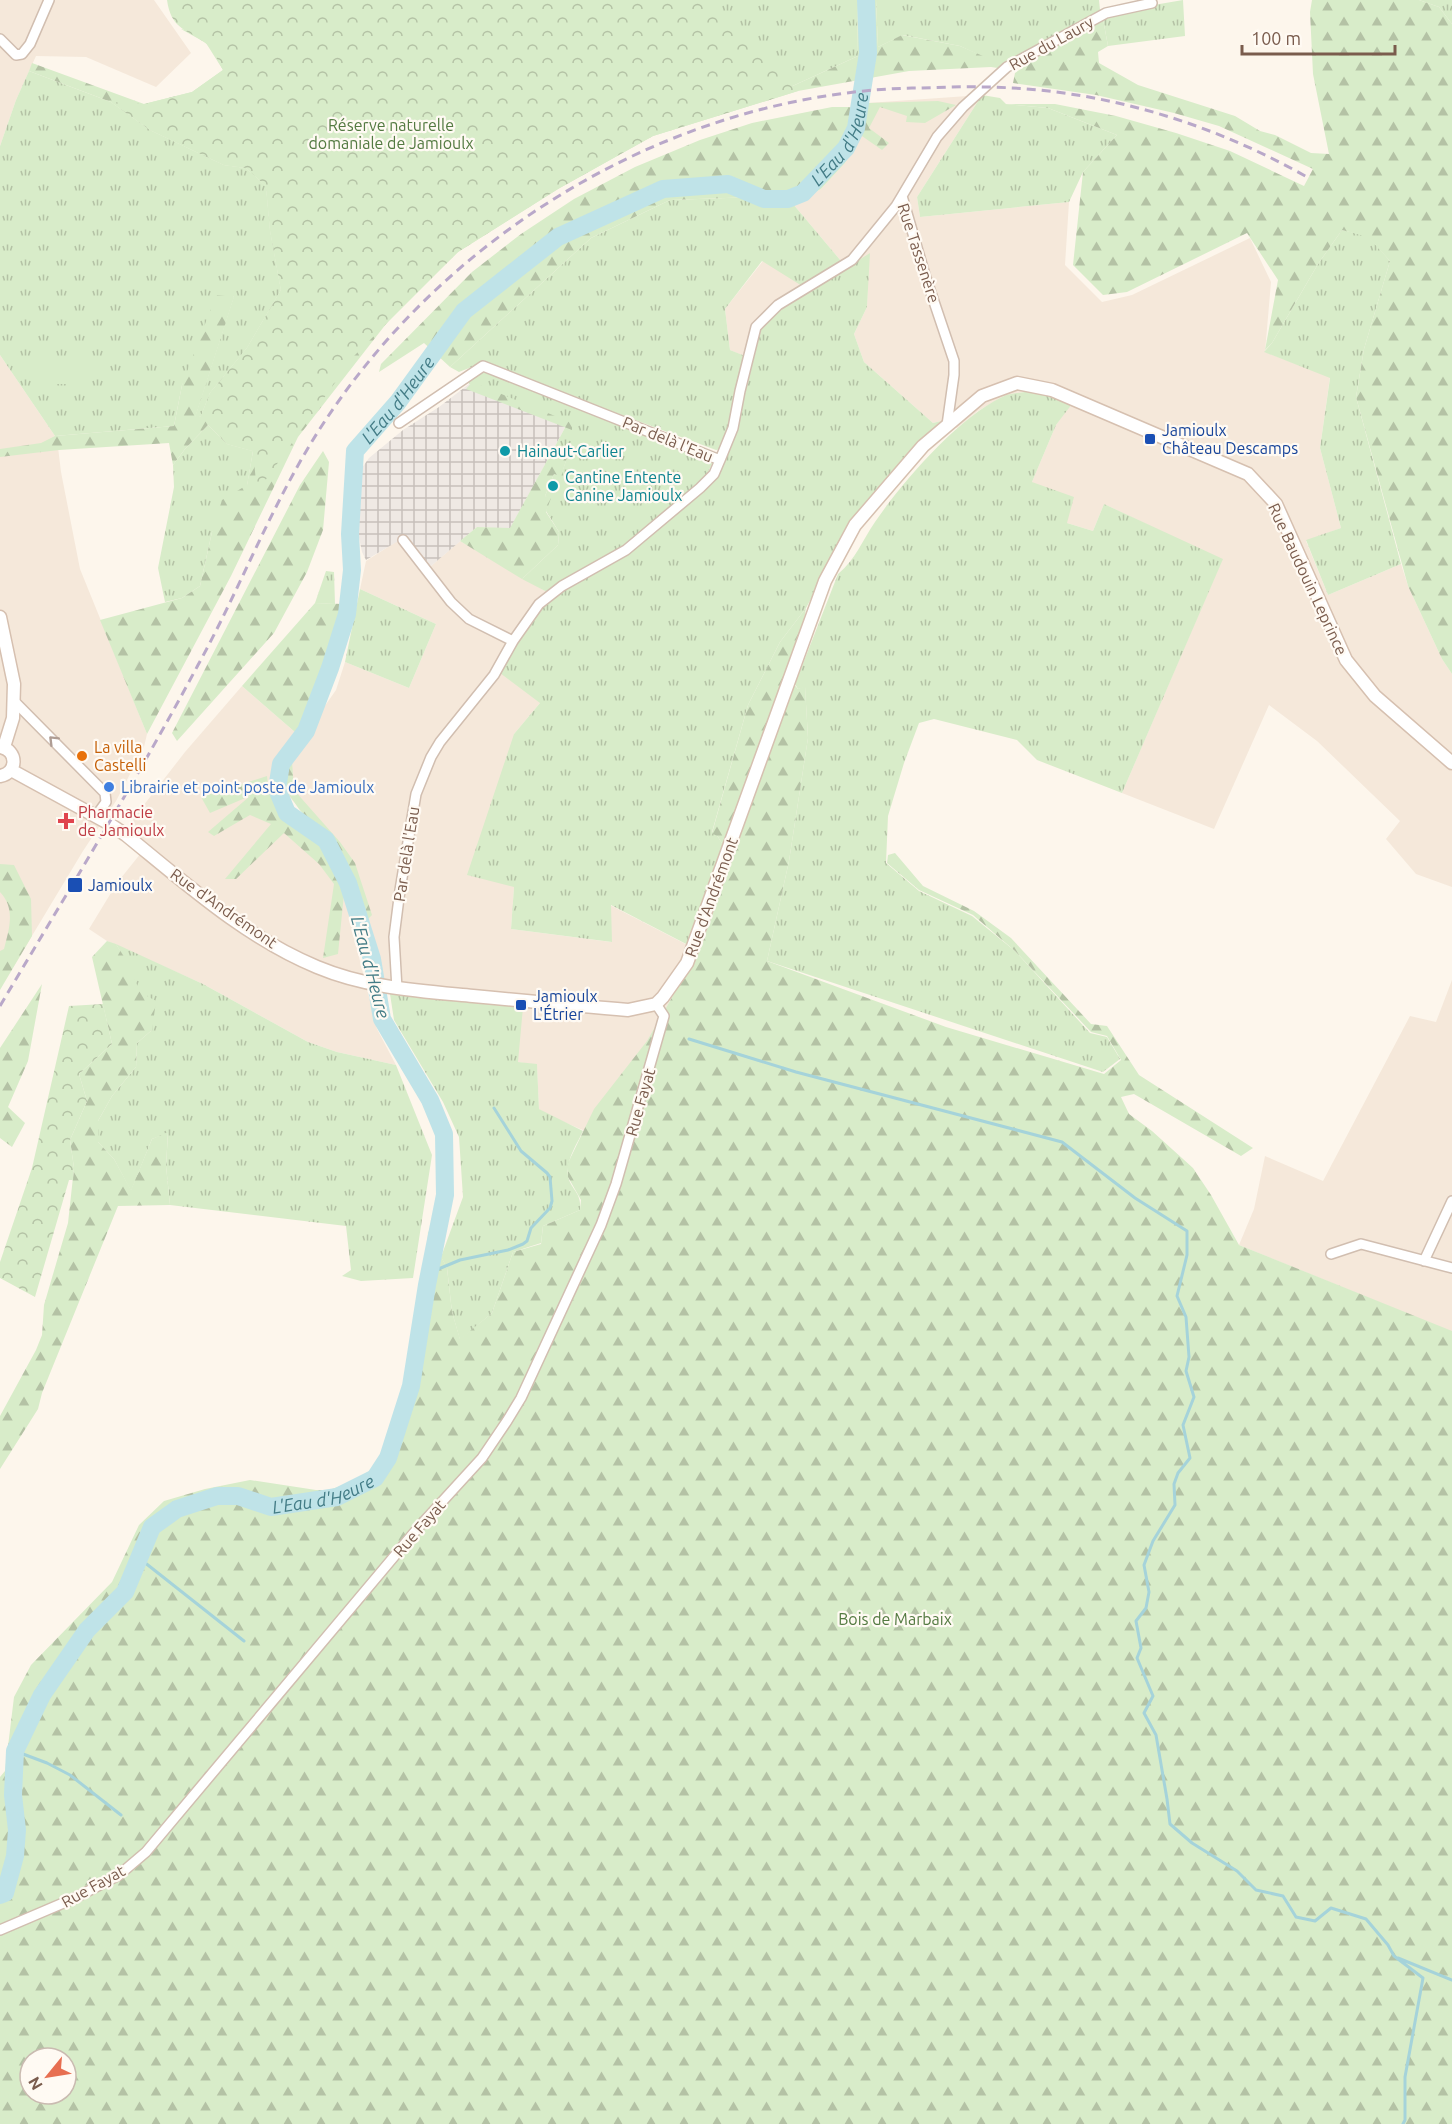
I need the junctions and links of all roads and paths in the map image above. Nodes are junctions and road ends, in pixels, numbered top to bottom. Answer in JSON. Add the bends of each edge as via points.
{"nodes":[{"id":1,"x":49,"y":0,"type":"edge"},
{"id":2,"x":1152,"y":3,"type":"dead end"},
{"id":3,"x":0,"y":39,"type":"edge"},
{"id":4,"x":902,"y":196,"type":"junction"},
{"id":5,"x":399,"y":423,"type":"dead end"},
{"id":6,"x":947,"y":425,"type":"junction"},
{"id":7,"x":720,"y":460,"type":"junction"},
{"id":8,"x":403,"y":540,"type":"dead end"},
{"id":9,"x":0,"y":617,"type":"edge"},
{"id":10,"x":513,"y":641,"type":"junction"},
{"id":11,"x":13,"y":700,"type":"junction"},
{"id":12,"x":2,"y":747,"type":"edge"},
{"id":13,"x":1452,"y":764,"type":"edge"},
{"id":14,"x":6,"y":773,"type":"edge"},
{"id":15,"x":96,"y":816,"type":"junction"},
{"id":16,"x":394,"y":988,"type":"junction"},
{"id":17,"x":656,"y":1004,"type":"junction"},
{"id":18,"x":1452,"y":1201,"type":"edge"},
{"id":19,"x":1330,"y":1254,"type":"dead end"},
{"id":20,"x":1424,"y":1261,"type":"junction"},
{"id":21,"x":1452,"y":1268,"type":"edge"},
{"id":22,"x":0,"y":1930,"type":"edge"}],
"edges":[{"from":1,"to":3,"type":"street","via":[[22,54],[16,55]]},
{"from":2,"to":4,"type":"street","name":"Rue du Laury","via":[[1106,13],[1007,67],[937,137]]},
{"from":4,"to":6,"type":"street","name":"Rue Tassenère","via":[[954,361]]},
{"from":4,"to":7,"type":"street","name":"Rue Tassenère","via":[[852,260],[778,305],[756,327],[733,428]]},
{"from":5,"to":7,"type":"street","name":"Par delà l'Eau","via":[[483,366]]},
{"from":6,"to":13,"type":"street","name":"Rue Baudouin Leprince","via":[[982,396],[1017,383],[1052,390],[1248,474],[1276,504],[1346,660],[1375,696]]},
{"from":6,"to":17,"type":"street","name":"Rue d'Andrémont","via":[[923,446],[855,525],[825,581],[687,963]]},
{"from":7,"to":10,"type":"street","name":"Par delà l'Eau","via":[[714,474],[700,488],[626,550],[562,586],[539,604]]},
{"from":8,"to":10,"type":"street","via":[[469,619]]},
{"from":9,"to":11,"type":"street","via":[[14,684]]},
{"from":10,"to":16,"type":"street","name":"Par delà l'Eau","via":[[494,675],[440,742],[416,794],[399,890]]},
{"from":11,"to":12,"type":"street","via":[[13,718]]},
{"from":15,"to":11,"type":"street","one_way":true,"via":[[106,802],[105,794]]},
{"from":12,"to":14,"type":"street","via":[[14,757],[14,765]]},
{"from":14,"to":15,"type":"street","name":"Rue d'Andrémont"},
{"from":15,"to":16,"type":"street","name":"Rue d'Andrémont","via":[[235,921],[280,949],[353,980]]},
{"from":16,"to":17,"type":"street","name":"Rue d'Andrémont","via":[[628,1010]]},
{"from":17,"to":22,"type":"street","name":"Rue Fayat","via":[[664,1016],[601,1225],[521,1398],[482,1458],[418,1528],[146,1852],[119,1875]]},
{"from":18,"to":20,"type":"street"},
{"from":19,"to":20,"type":"street","via":[[1361,1244]]},
{"from":20,"to":21,"type":"street"}]}
